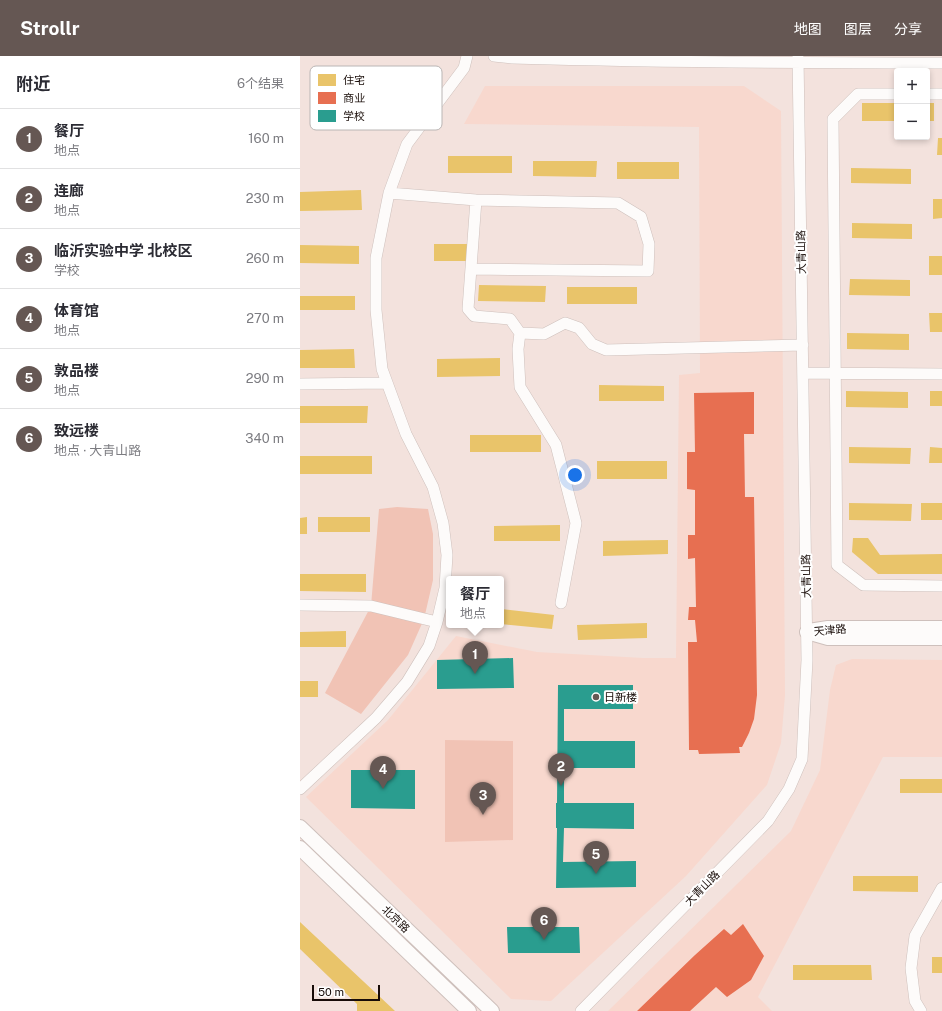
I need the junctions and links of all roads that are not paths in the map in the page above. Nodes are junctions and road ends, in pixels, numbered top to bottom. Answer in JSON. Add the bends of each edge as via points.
{"nodes":[{"id":1,"x":467,"y":56,"type":"edge"},
{"id":2,"x":494,"y":56,"type":"edge"},
{"id":3,"x":798,"y":59,"type":"edge"},
{"id":4,"x":942,"y":62,"type":"edge"},
{"id":5,"x":894,"y":94,"type":"edge"},
{"id":6,"x":930,"y":94,"type":"edge"},
{"id":7,"x":942,"y":94,"type":"edge"},
{"id":8,"x":442,"y":97,"type":"edge"},
{"id":9,"x":418,"y":130,"type":"edge"},
{"id":10,"x":389,"y":193,"type":"junction"},
{"id":11,"x":476,"y":200,"type":"junction"},
{"id":12,"x":471,"y":269,"type":"junction"},
{"id":13,"x":520,"y":333,"type":"junction"},
{"id":14,"x":802,"y":345,"type":"junction"},
{"id":15,"x":803,"y":372,"type":"junction"},
{"id":16,"x":836,"y":373,"type":"junction"},
{"id":17,"x":942,"y":374,"type":"edge"},
{"id":18,"x":387,"y":383,"type":"junction"},
{"id":19,"x":300,"y":384,"type":"edge"},
{"id":20,"x":942,"y":586,"type":"edge"},
{"id":21,"x":561,"y":603,"type":"dead end"},
{"id":22,"x":300,"y":605,"type":"edge"},
{"id":23,"x":437,"y":622,"type":"junction"},
{"id":24,"x":942,"y":628,"type":"edge"},
{"id":25,"x":807,"y":632,"type":"junction"},
{"id":26,"x":942,"y":638,"type":"edge"},
{"id":27,"x":300,"y":789,"type":"edge"},
{"id":28,"x":300,"y":827,"type":"edge"},
{"id":29,"x":300,"y":848,"type":"edge"},
{"id":30,"x":942,"y":888,"type":"edge"},
{"id":31,"x":469,"y":1011,"type":"edge"},
{"id":32,"x":492,"y":1011,"type":"edge"},
{"id":33,"x":581,"y":1011,"type":"edge"},
{"id":34,"x":921,"y":1011,"type":"edge"}],
"edges":[{"from":1,"to":8,"type":"street","via":[[464,68]]},
{"from":2,"to":3,"type":"street","via":[[652,62]]},
{"from":3,"to":4,"type":"street"},
{"from":3,"to":14,"type":"street","name":"大青山路"},
{"from":5,"to":16,"type":"street","via":[[858,94],[833,119]]},
{"from":6,"to":7,"type":"street"},
{"from":9,"to":10,"type":"street","via":[[407,144]]},
{"from":10,"to":11,"type":"street"},
{"from":10,"to":18,"type":"street","via":[[376,258],[376,310],[382,369]]},
{"from":11,"to":12,"type":"street"},
{"from":11,"to":12,"type":"street","via":[[618,203],[641,217],[649,244],[648,271]]},
{"from":12,"to":13,"type":"street","via":[[468,309],[474,316],[510,319]]},
{"from":13,"to":14,"type":"street","via":[[544,334],[565,323],[579,328],[592,344],[606,350]]},
{"from":13,"to":21,"type":"street","via":[[520,387],[556,445],[576,523]]},
{"from":14,"to":15,"type":"street","name":"大青山路"},
{"from":15,"to":16,"type":"street"},
{"from":15,"to":25,"type":"street","name":"大青山路"},
{"from":16,"to":17,"type":"street"},
{"from":16,"to":20,"type":"street","via":[[837,565],[863,585]]},
{"from":18,"to":19,"type":"street"},
{"from":18,"to":23,"type":"street","via":[[406,434],[433,487],[443,523],[447,555]]},
{"from":22,"to":23,"type":"street","via":[[371,606]]},
{"from":23,"to":27,"type":"street","via":[[429,646],[407,682],[376,718]]},
{"from":24,"to":25,"type":"main road","name":"天津路","via":[[828,628]]},
{"from":25,"to":26,"type":"main road","name":"天津路","via":[[828,638]]},
{"from":25,"to":33,"type":"street","name":"大青山路","via":[[802,759],[789,789],[768,821]]},
{"from":28,"to":32,"type":"main road","name":"北京路"},
{"from":29,"to":31,"type":"main road","name":"北京路"},
{"from":30,"to":34,"type":"street","via":[[915,936],[911,968],[915,1001]]}]}
